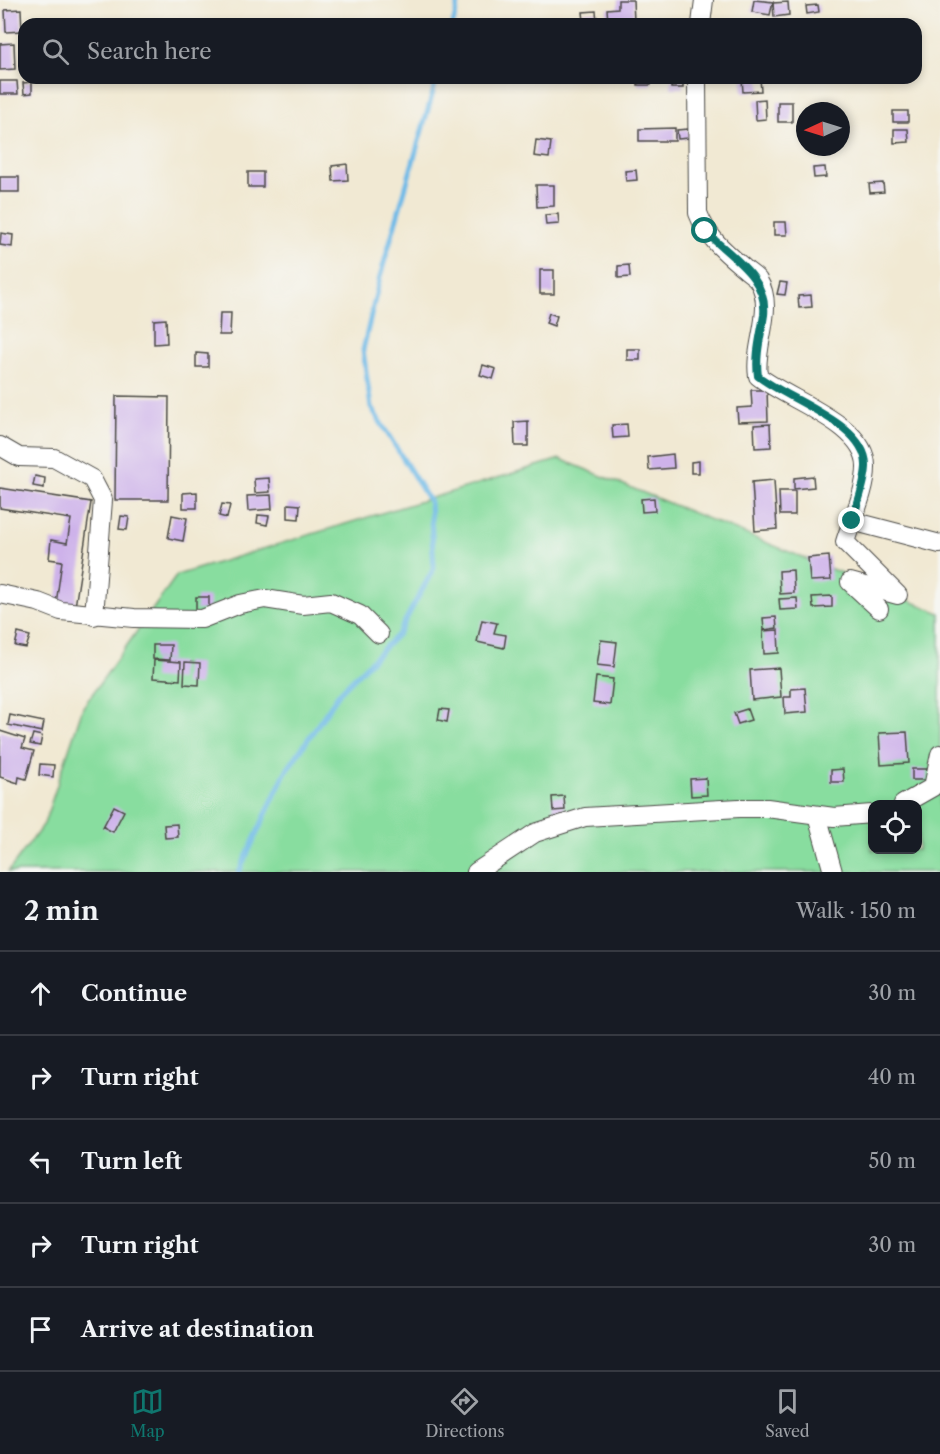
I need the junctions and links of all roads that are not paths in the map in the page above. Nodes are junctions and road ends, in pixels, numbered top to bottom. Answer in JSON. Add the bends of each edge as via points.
{"nodes":[{"id":1,"x":704,"y":0,"type":"edge"},
{"id":2,"x":702,"y":18,"type":"edge"},
{"id":3,"x":697,"y":84,"type":"edge"},
{"id":4,"x":0,"y":446,"type":"edge"},
{"id":5,"x":852,"y":521,"type":"junction"},
{"id":6,"x":940,"y":544,"type":"edge"},
{"id":7,"x":0,"y":594,"type":"edge"},
{"id":8,"x":879,"y":609,"type":"dead end"},
{"id":9,"x":94,"y":616,"type":"junction"},
{"id":10,"x":379,"y":634,"type":"dead end"},
{"id":11,"x":940,"y":754,"type":"edge"},
{"id":12,"x":910,"y":800,"type":"edge"},
{"id":13,"x":817,"y":814,"type":"junction"},
{"id":14,"x":868,"y":814,"type":"edge"},
{"id":15,"x":476,"y":872,"type":"edge"},
{"id":16,"x":833,"y":872,"type":"edge"}],
"edges":[{"from":1,"to":2,"type":"street"},
{"from":3,"to":5,"type":"street","via":[[698,213],[705,231],[758,280],[764,313],[756,364],[758,376],[848,430],[862,447],[866,466]]},
{"from":4,"to":9,"type":"street","via":[[19,457],[54,458],[92,479],[103,500]]},
{"from":5,"to":6,"type":"street"},
{"from":5,"to":8,"type":"street","via":[[845,542],[898,595],[850,582]]},
{"from":7,"to":9,"type":"street"},
{"from":9,"to":10,"type":"street","via":[[202,619],[265,599],[303,605],[331,602],[360,615]]},
{"from":11,"to":12,"type":"street","via":[[933,787]]},
{"from":13,"to":14,"type":"street"},
{"from":13,"to":15,"type":"street","via":[[739,808],[585,817],[535,833]]},
{"from":13,"to":16,"type":"street"}]}
